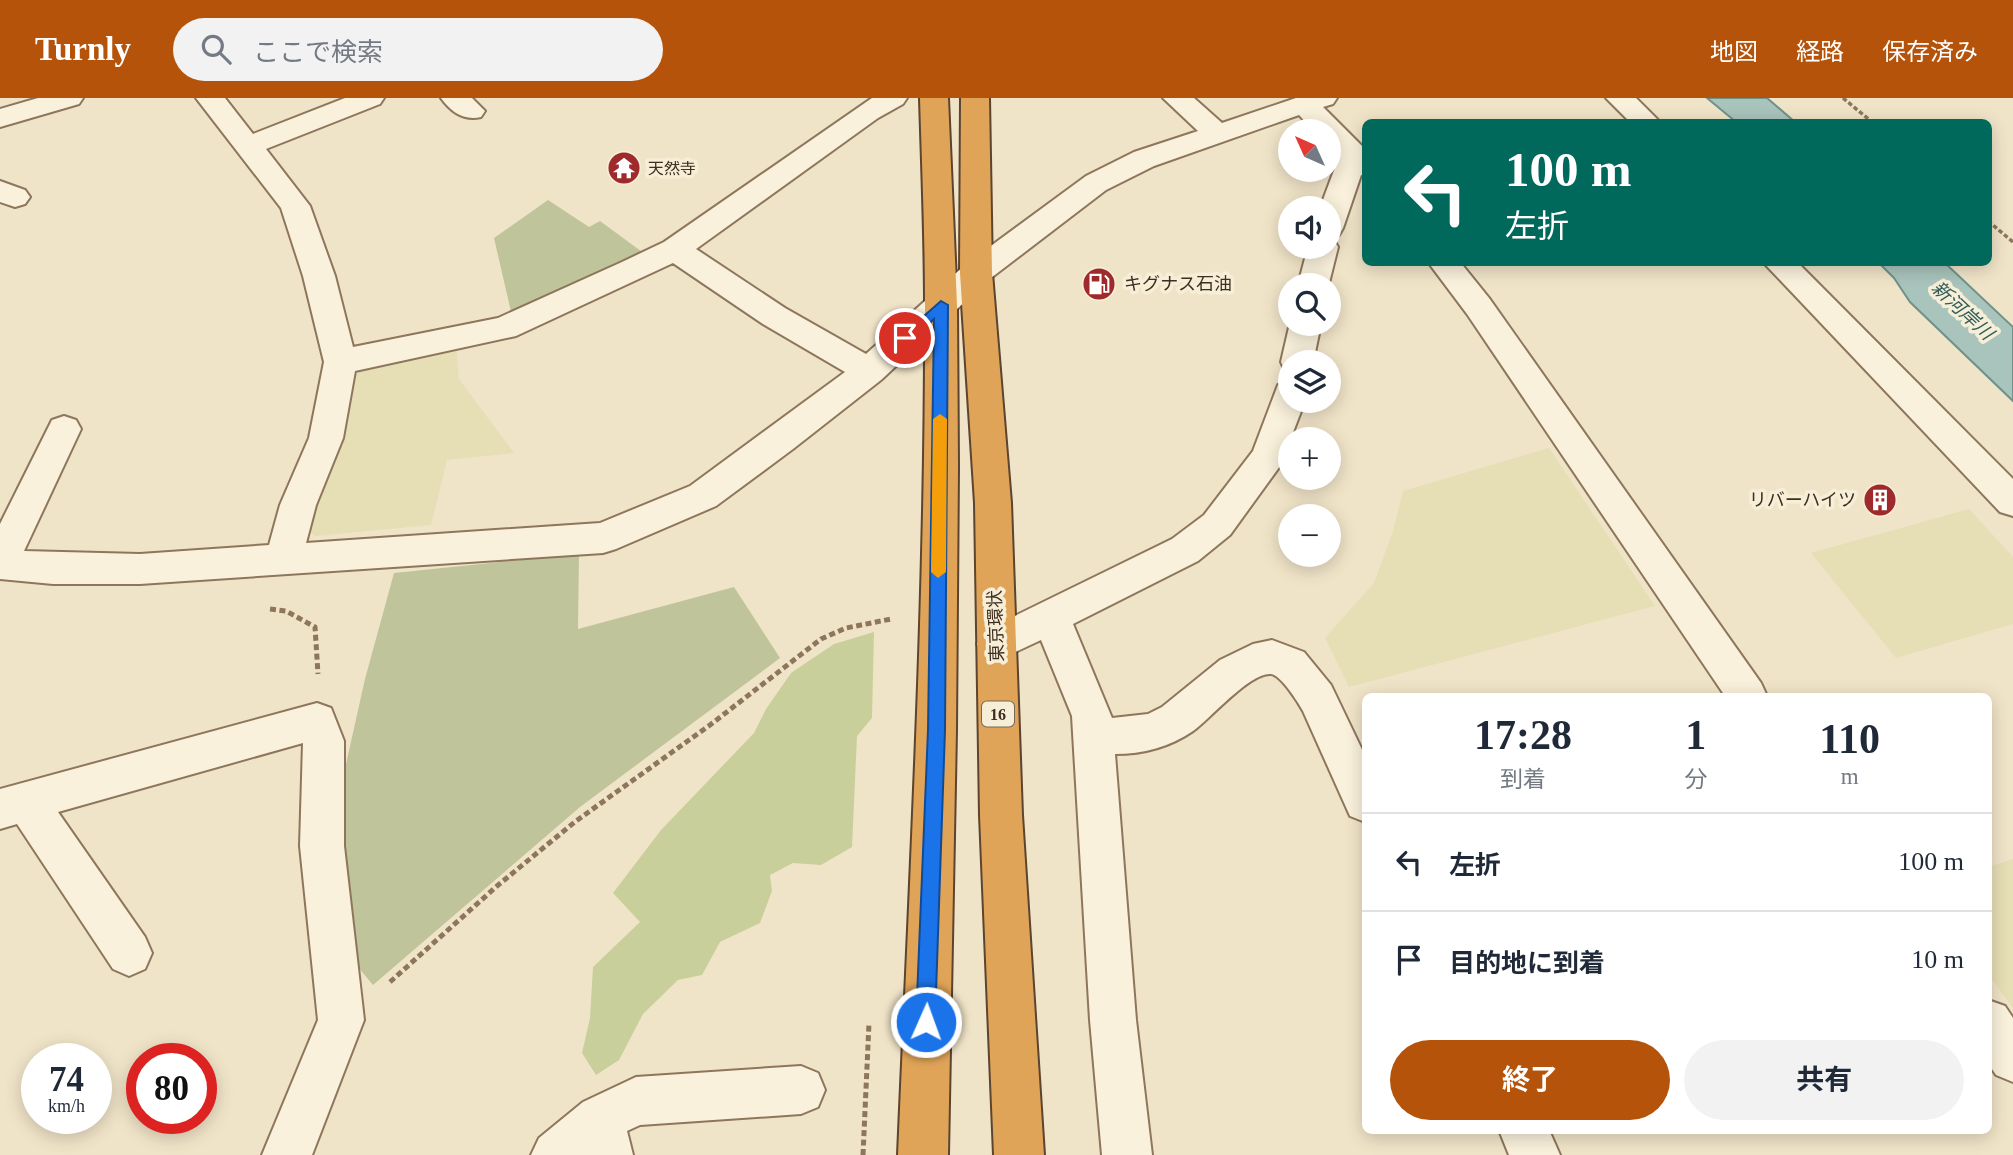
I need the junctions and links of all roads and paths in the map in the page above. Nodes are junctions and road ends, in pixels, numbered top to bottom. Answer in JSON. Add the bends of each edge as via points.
{"nodes":[{"id":1,"x":69,"y":98,"type":"edge"},
{"id":2,"x":210,"y":98,"type":"edge"},
{"id":3,"x":370,"y":98,"type":"edge"},
{"id":4,"x":893,"y":98,"type":"edge"},
{"id":5,"x":934,"y":98,"type":"edge"},
{"id":6,"x":975,"y":98,"type":"edge"},
{"id":7,"x":1177,"y":98,"type":"edge"},
{"id":8,"x":1620,"y":98,"type":"edge"},
{"id":9,"x":1843,"y":98,"type":"edge"},
{"id":10,"x":1314,"y":102,"type":"edge"},
{"id":11,"x":0,"y":118,"type":"edge"},
{"id":12,"x":1643,"y":119,"type":"edge"},
{"id":13,"x":1868,"y":119,"type":"edge"},
{"id":14,"x":1218,"y":134,"type":"junction"},
{"id":15,"x":248,"y":146,"type":"junction"},
{"id":16,"x":1360,"y":161,"type":"edge"},
{"id":17,"x":1341,"y":201,"type":"edge"},
{"id":18,"x":1992,"y":224,"type":"edge"},
{"id":19,"x":2013,"y":242,"type":"edge"},
{"id":20,"x":676,"y":249,"type":"junction"},
{"id":21,"x":1446,"y":266,"type":"edge"},
{"id":22,"x":1782,"y":266,"type":"edge"},
{"id":23,"x":975,"y":274,"type":"junction"},
{"id":24,"x":941,"y":305,"type":"junction"},
{"id":25,"x":340,"y":362,"type":"junction"},
{"id":26,"x":869,"y":371,"type":"junction"},
{"id":27,"x":1285,"y":413,"type":"edge"},
{"id":28,"x":64,"y":429,"type":"dead end"},
{"id":29,"x":2013,"y":502,"type":"edge"},
{"id":30,"x":283,"y":561,"type":"junction"},
{"id":31,"x":0,"y":563,"type":"edge"},
{"id":32,"x":260,"y":608,"type":"dead end"},
{"id":33,"x":892,"y":618,"type":"dead end"},
{"id":34,"x":1051,"y":618,"type":"junction"},
{"id":35,"x":996,"y":644,"type":"junction"},
{"id":36,"x":1732,"y":693,"type":"edge"},
{"id":37,"x":317,"y":720,"type":"junction"},
{"id":38,"x":1093,"y":736,"type":"junction"},
{"id":39,"x":1362,"y":796,"type":"edge"},
{"id":40,"x":13,"y":805,"type":"edge"},
{"id":41,"x":129,"y":953,"type":"dead end"},
{"id":42,"x":341,"y":1020,"type":"junction"},
{"id":43,"x":1992,"y":1029,"type":"edge"},
{"id":44,"x":2013,"y":1058,"type":"edge"},
{"id":45,"x":801,"y":1090,"type":"dead end"},
{"id":46,"x":1525,"y":1134,"type":"edge"},
{"id":47,"x":604,"y":1137,"type":"edge"},
{"id":48,"x":287,"y":1155,"type":"edge"},
{"id":49,"x":556,"y":1155,"type":"edge"},
{"id":50,"x":923,"y":1155,"type":"edge"},
{"id":51,"x":1019,"y":1155,"type":"edge"},
{"id":52,"x":1127,"y":1155,"type":"edge"},
{"id":53,"x":1535,"y":1155,"type":"edge"}],
"edges":[{"from":1,"to":11,"type":"street"},
{"from":2,"to":15,"type":"street"},
{"from":3,"to":15,"type":"street"},
{"from":4,"to":20,"type":"street"},
{"from":5,"to":24,"type":"highway"},
{"from":6,"to":23,"type":"highway","name":"東京環状","number":"16"},
{"from":7,"to":14,"type":"street"},
{"from":8,"to":12,"type":"street"},
{"from":9,"to":13,"type":"path"},
{"from":10,"to":14,"type":"street"},
{"from":10,"to":16,"type":"street"},
{"from":14,"to":23,"type":"street","via":[[1144,159],[1096,183]]},
{"from":15,"to":25,"type":"street","via":[[295,206],[319,276]]},
{"from":16,"to":17,"type":"street"},
{"from":18,"to":19,"type":"path"},
{"from":20,"to":25,"type":"street","via":[[505,328]]},
{"from":20,"to":26,"type":"street","via":[[774,316]]},
{"from":21,"to":36,"type":"street","via":[[1478,306]]},
{"from":22,"to":29,"type":"street"},
{"from":23,"to":24,"type":"street"},
{"from":23,"to":35,"type":"highway","name":"東京環状","number":"16","via":[[993,503]]},
{"from":24,"to":26,"type":"street"},
{"from":24,"to":50,"type":"highway","via":[[936,730]]},
{"from":25,"to":30,"type":"street","via":[[326,439],[298,505]]},
{"from":26,"to":30,"type":"street","via":[[703,496],[603,538]]},
{"from":27,"to":34,"type":"street","via":[[1268,456],[1217,525],[1185,550]]},
{"from":28,"to":31,"type":"street"},
{"from":30,"to":31,"type":"street","via":[[140,569],[53,569]]},
{"from":32,"to":37,"type":"path","via":[[286,611],[315,627]]},
{"from":33,"to":42,"type":"path","via":[[821,639],[576,821],[372,999]]},
{"from":34,"to":35,"type":"street"},
{"from":34,"to":38,"type":"street","via":[[1091,716]]},
{"from":35,"to":51,"type":"highway","name":"東京環状","number":"16"},
{"from":37,"to":40,"type":"street"},
{"from":37,"to":42,"type":"street","via":[[324,741],[322,846]]},
{"from":38,"to":39,"type":"street","via":[[1159,730],[1200,704],[1254,657],[1274,655],[1290,664],[1309,685]]},
{"from":38,"to":52,"type":"street"},
{"from":40,"to":41,"type":"street"},
{"from":42,"to":48,"type":"street"},
{"from":43,"to":44,"type":"street"},
{"from":45,"to":47,"type":"street","via":[[636,1101]]},
{"from":46,"to":53,"type":"street"},
{"from":47,"to":49,"type":"street"}]}
